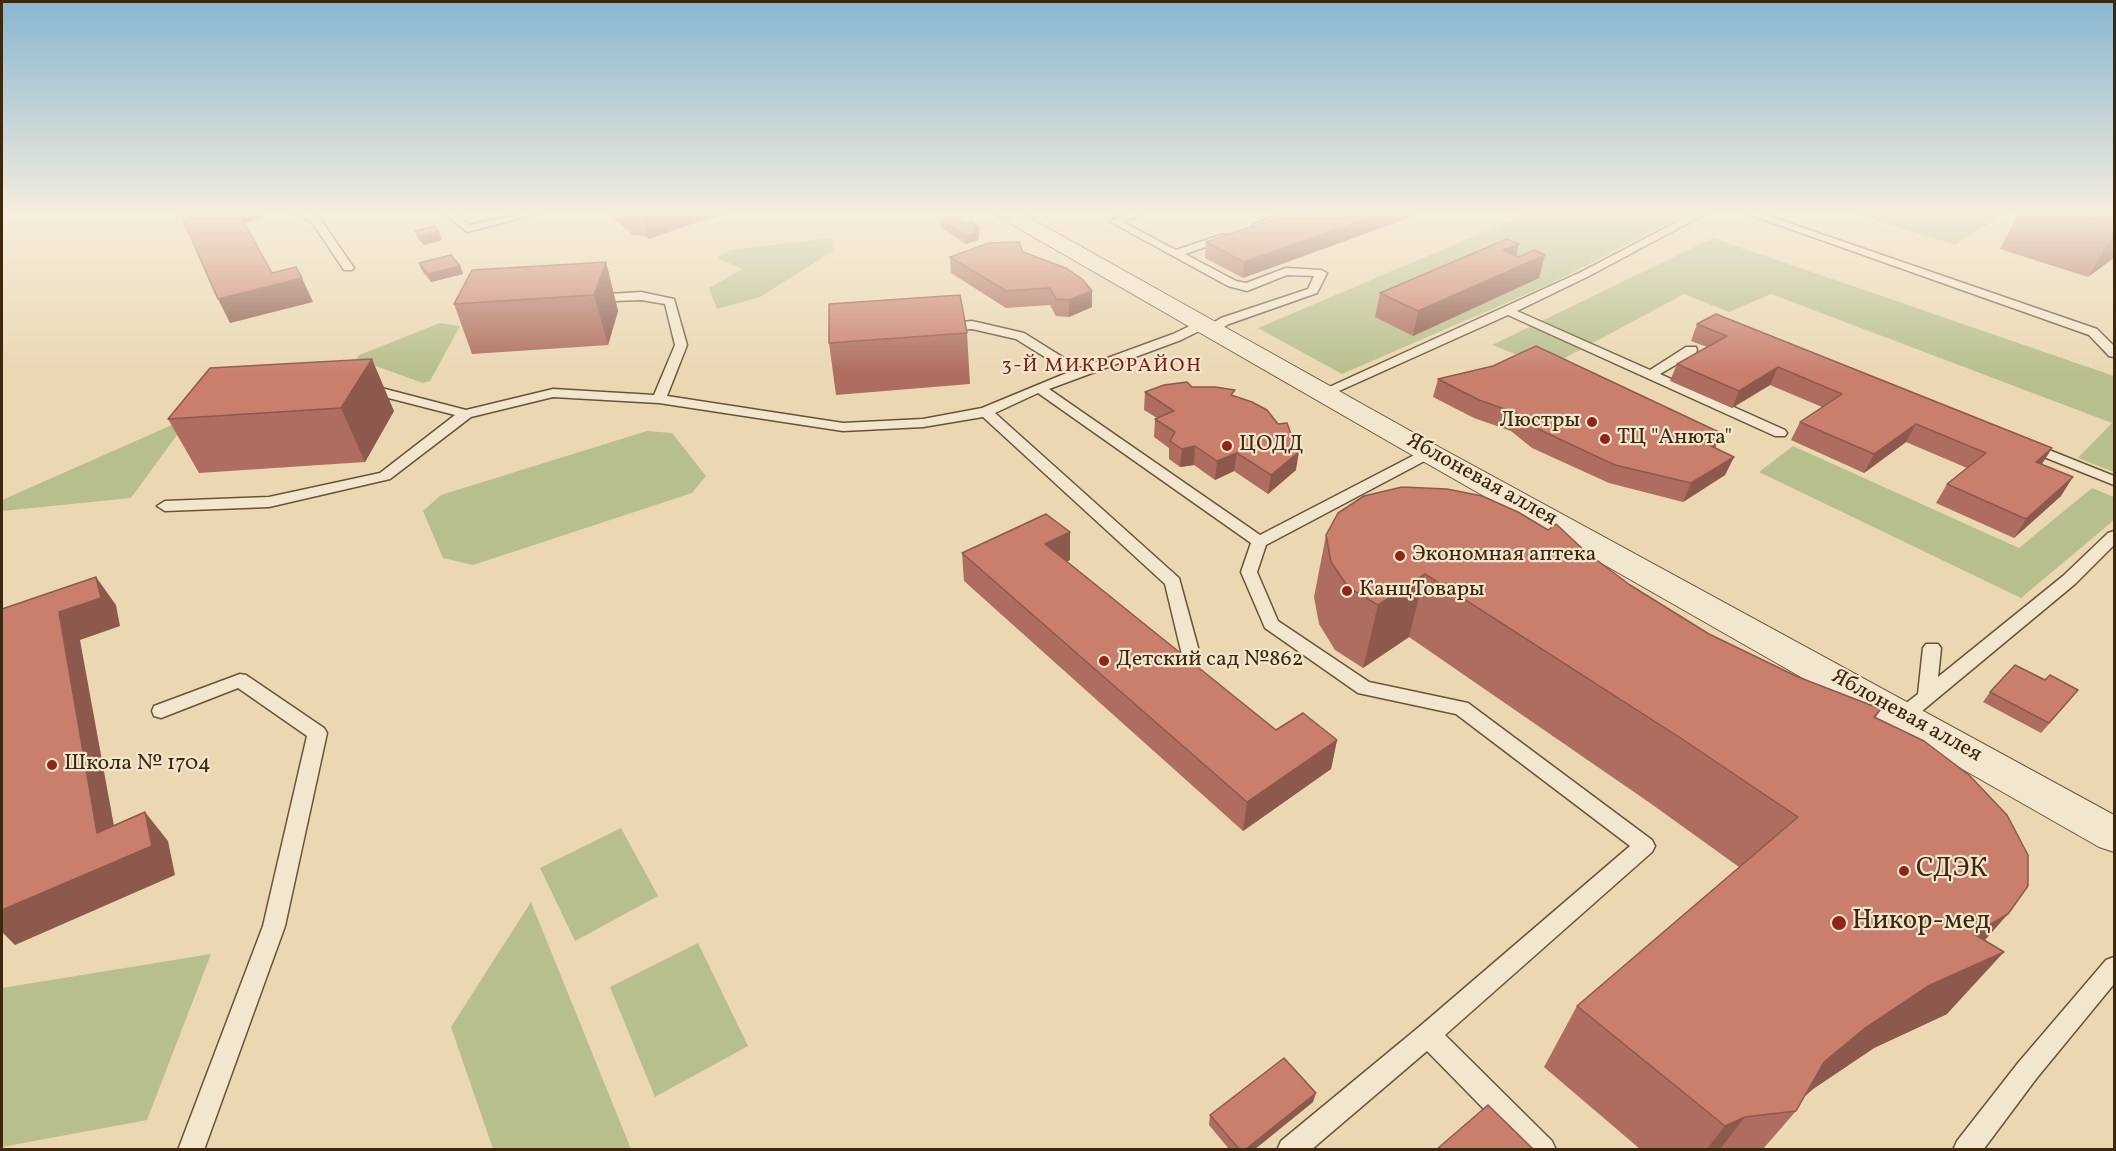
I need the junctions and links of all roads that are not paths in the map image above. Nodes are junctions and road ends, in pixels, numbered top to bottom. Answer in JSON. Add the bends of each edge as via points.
{"nodes":[{"id":1,"x":1100,"y":267,"type":"edge"},
{"id":2,"x":1201,"y":267,"type":"edge"},
{"id":3,"x":1599,"y":267,"type":"edge"},
{"id":4,"x":1905,"y":267,"type":"edge"},
{"id":5,"x":583,"y":299,"type":"edge"},
{"id":6,"x":1508,"y":310,"type":"junction"},
{"id":7,"x":1206,"y":327,"type":"junction"},
{"id":8,"x":929,"y":328,"type":"edge"},
{"id":9,"x":1691,"y":350,"type":"dead end"},
{"id":10,"x":2115,"y":353,"type":"edge"},
{"id":11,"x":1079,"y":374,"type":"junction"},
{"id":12,"x":1650,"y":375,"type":"junction"},
{"id":13,"x":351,"y":385,"type":"edge"},
{"id":14,"x":1039,"y":388,"type":"junction"},
{"id":15,"x":1323,"y":393,"type":"junction"},
{"id":16,"x":659,"y":399,"type":"junction"},
{"id":17,"x":986,"y":412,"type":"junction"},
{"id":18,"x":466,"y":414,"type":"junction"},
{"id":19,"x":1780,"y":433,"type":"dead end"},
{"id":20,"x":2016,"y":441,"type":"edge"},
{"id":21,"x":1430,"y":453,"type":"junction"},
{"id":22,"x":2115,"y":481,"type":"edge"},
{"id":23,"x":165,"y":506,"type":"dead end"},
{"id":24,"x":2115,"y":537,"type":"edge"},
{"id":25,"x":1259,"y":542,"type":"junction"},
{"id":26,"x":1932,"y":648,"type":"dead end"},
{"id":27,"x":1191,"y":655,"type":"dead end"},
{"id":28,"x":1927,"y":695,"type":"junction"},
{"id":29,"x":161,"y":711,"type":"dead end"},
{"id":30,"x":1903,"y":716,"type":"junction"},
{"id":31,"x":2115,"y":835,"type":"edge"},
{"id":32,"x":2115,"y":967,"type":"edge"},
{"id":33,"x":1428,"y":1035,"type":"junction"},
{"id":34,"x":190,"y":1149,"type":"edge"},
{"id":35,"x":1290,"y":1149,"type":"edge"},
{"id":36,"x":1543,"y":1149,"type":"edge"},
{"id":37,"x":1965,"y":1149,"type":"edge"}],
"edges":[{"from":1,"to":7,"type":"street","name":"Яблоневая аллея"},
{"from":2,"to":7,"type":"lane","via":[[1232,284],[1247,287],[1286,271],[1321,273],[1313,291]]},
{"from":3,"to":6,"type":"lane"},
{"from":4,"to":10,"type":"lane","via":[[2093,332]]},
{"from":5,"to":16,"type":"lane","via":[[641,296],[670,302],[681,345]]},
{"from":6,"to":12,"type":"lane"},
{"from":6,"to":15,"type":"lane"},
{"from":7,"to":11,"type":"lane"},
{"from":7,"to":15,"type":"street","name":"Яблоневая аллея"},
{"from":8,"to":11,"type":"lane","via":[[972,325],[1020,336]]},
{"from":9,"to":12,"type":"lane"},
{"from":11,"to":14,"type":"lane"},
{"from":12,"to":19,"type":"lane"},
{"from":13,"to":18,"type":"lane"},
{"from":14,"to":17,"type":"lane"},
{"from":14,"to":25,"type":"lane"},
{"from":15,"to":21,"type":"street","name":"Яблоневая аллея"},
{"from":16,"to":17,"type":"lane","via":[[843,427],[923,423]]},
{"from":16,"to":18,"type":"lane","via":[[553,393]]},
{"from":17,"to":27,"type":"lane","via":[[1173,582]]},
{"from":18,"to":23,"type":"lane","via":[[385,476],[269,502]]},
{"from":20,"to":22,"type":"lane"},
{"from":21,"to":25,"type":"lane"},
{"from":21,"to":30,"type":"street","name":"Яблоневая аллея"},
{"from":24,"to":28,"type":"lane","via":[[2069,580]]},
{"from":25,"to":33,"type":"lane","via":[[1249,572],[1271,624],[1364,688],[1461,708],[1645,846]]},
{"from":26,"to":28,"type":"lane"},
{"from":28,"to":30,"type":"lane"},
{"from":29,"to":34,"type":"lane","via":[[240,680],[317,734],[274,926]]},
{"from":30,"to":31,"type":"street","name":"Яблоневая аллея"},
{"from":32,"to":37,"type":"lane"},
{"from":33,"to":35,"type":"lane"},
{"from":33,"to":36,"type":"lane"}]}
